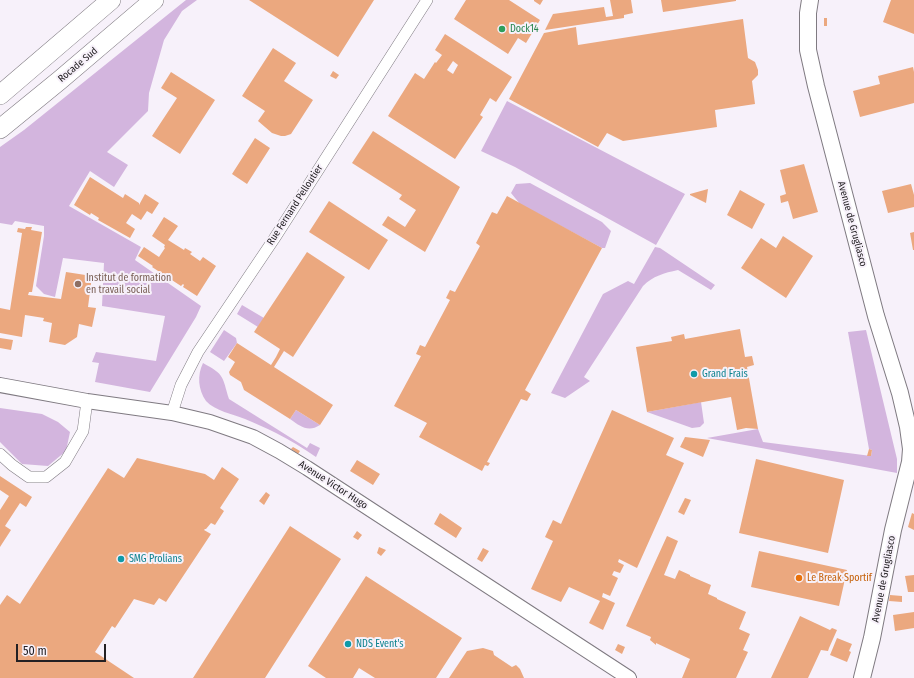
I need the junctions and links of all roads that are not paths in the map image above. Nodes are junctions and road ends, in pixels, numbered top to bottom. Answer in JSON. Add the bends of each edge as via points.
{"nodes":[{"id":1,"x":111,"y":0,"type":"edge"},
{"id":2,"x":154,"y":0,"type":"edge"},
{"id":3,"x":427,"y":0,"type":"edge"},
{"id":4,"x":810,"y":0,"type":"edge"},
{"id":5,"x":821,"y":0,"type":"edge"},
{"id":6,"x":816,"y":86,"type":"junction"},
{"id":7,"x":0,"y":95,"type":"edge"},
{"id":8,"x":0,"y":128,"type":"edge"},
{"id":9,"x":0,"y":385,"type":"edge"},
{"id":10,"x":87,"y":401,"type":"junction"},
{"id":11,"x":172,"y":413,"type":"junction"},
{"id":12,"x":0,"y":454,"type":"edge"},
{"id":13,"x":909,"y":462,"type":"edge"},
{"id":14,"x":910,"y":479,"type":"edge"},
{"id":15,"x":629,"y":678,"type":"edge"},
{"id":16,"x":862,"y":678,"type":"edge"}],
"edges":[{"from":1,"to":7,"type":"highway"},
{"from":2,"to":8,"type":"highway","name":"Rocade Sud"},
{"from":3,"to":11,"type":"street","name":"Rue Fernand Pelloutier","via":[[274,239],[198,352],[181,385]]},
{"from":4,"to":6,"type":"main road","name":"Avenue de Grugliasco","via":[[808,50]]},
{"from":5,"to":6,"type":"main road","name":"Avenue de Grugliasco","via":[[818,13]]},
{"from":6,"to":13,"type":"main road","name":"Avenue de Grugliasco","via":[[854,236],[900,393],[911,449]]},
{"from":9,"to":10,"type":"street","name":"Avenue Victor Hugo"},
{"from":10,"to":11,"type":"street","name":"Avenue Victor Hugo"},
{"from":10,"to":12,"type":"street","via":[[83,431],[65,462],[46,477],[28,477]]},
{"from":11,"to":15,"type":"street","name":"Avenue Victor Hugo","via":[[224,426],[279,451]]},
{"from":13,"to":14,"type":"main road","name":"Avenue de Grugliasco"},
{"from":14,"to":16,"type":"main road","name":"Avenue de Grugliasco","via":[[894,530]]}]}
